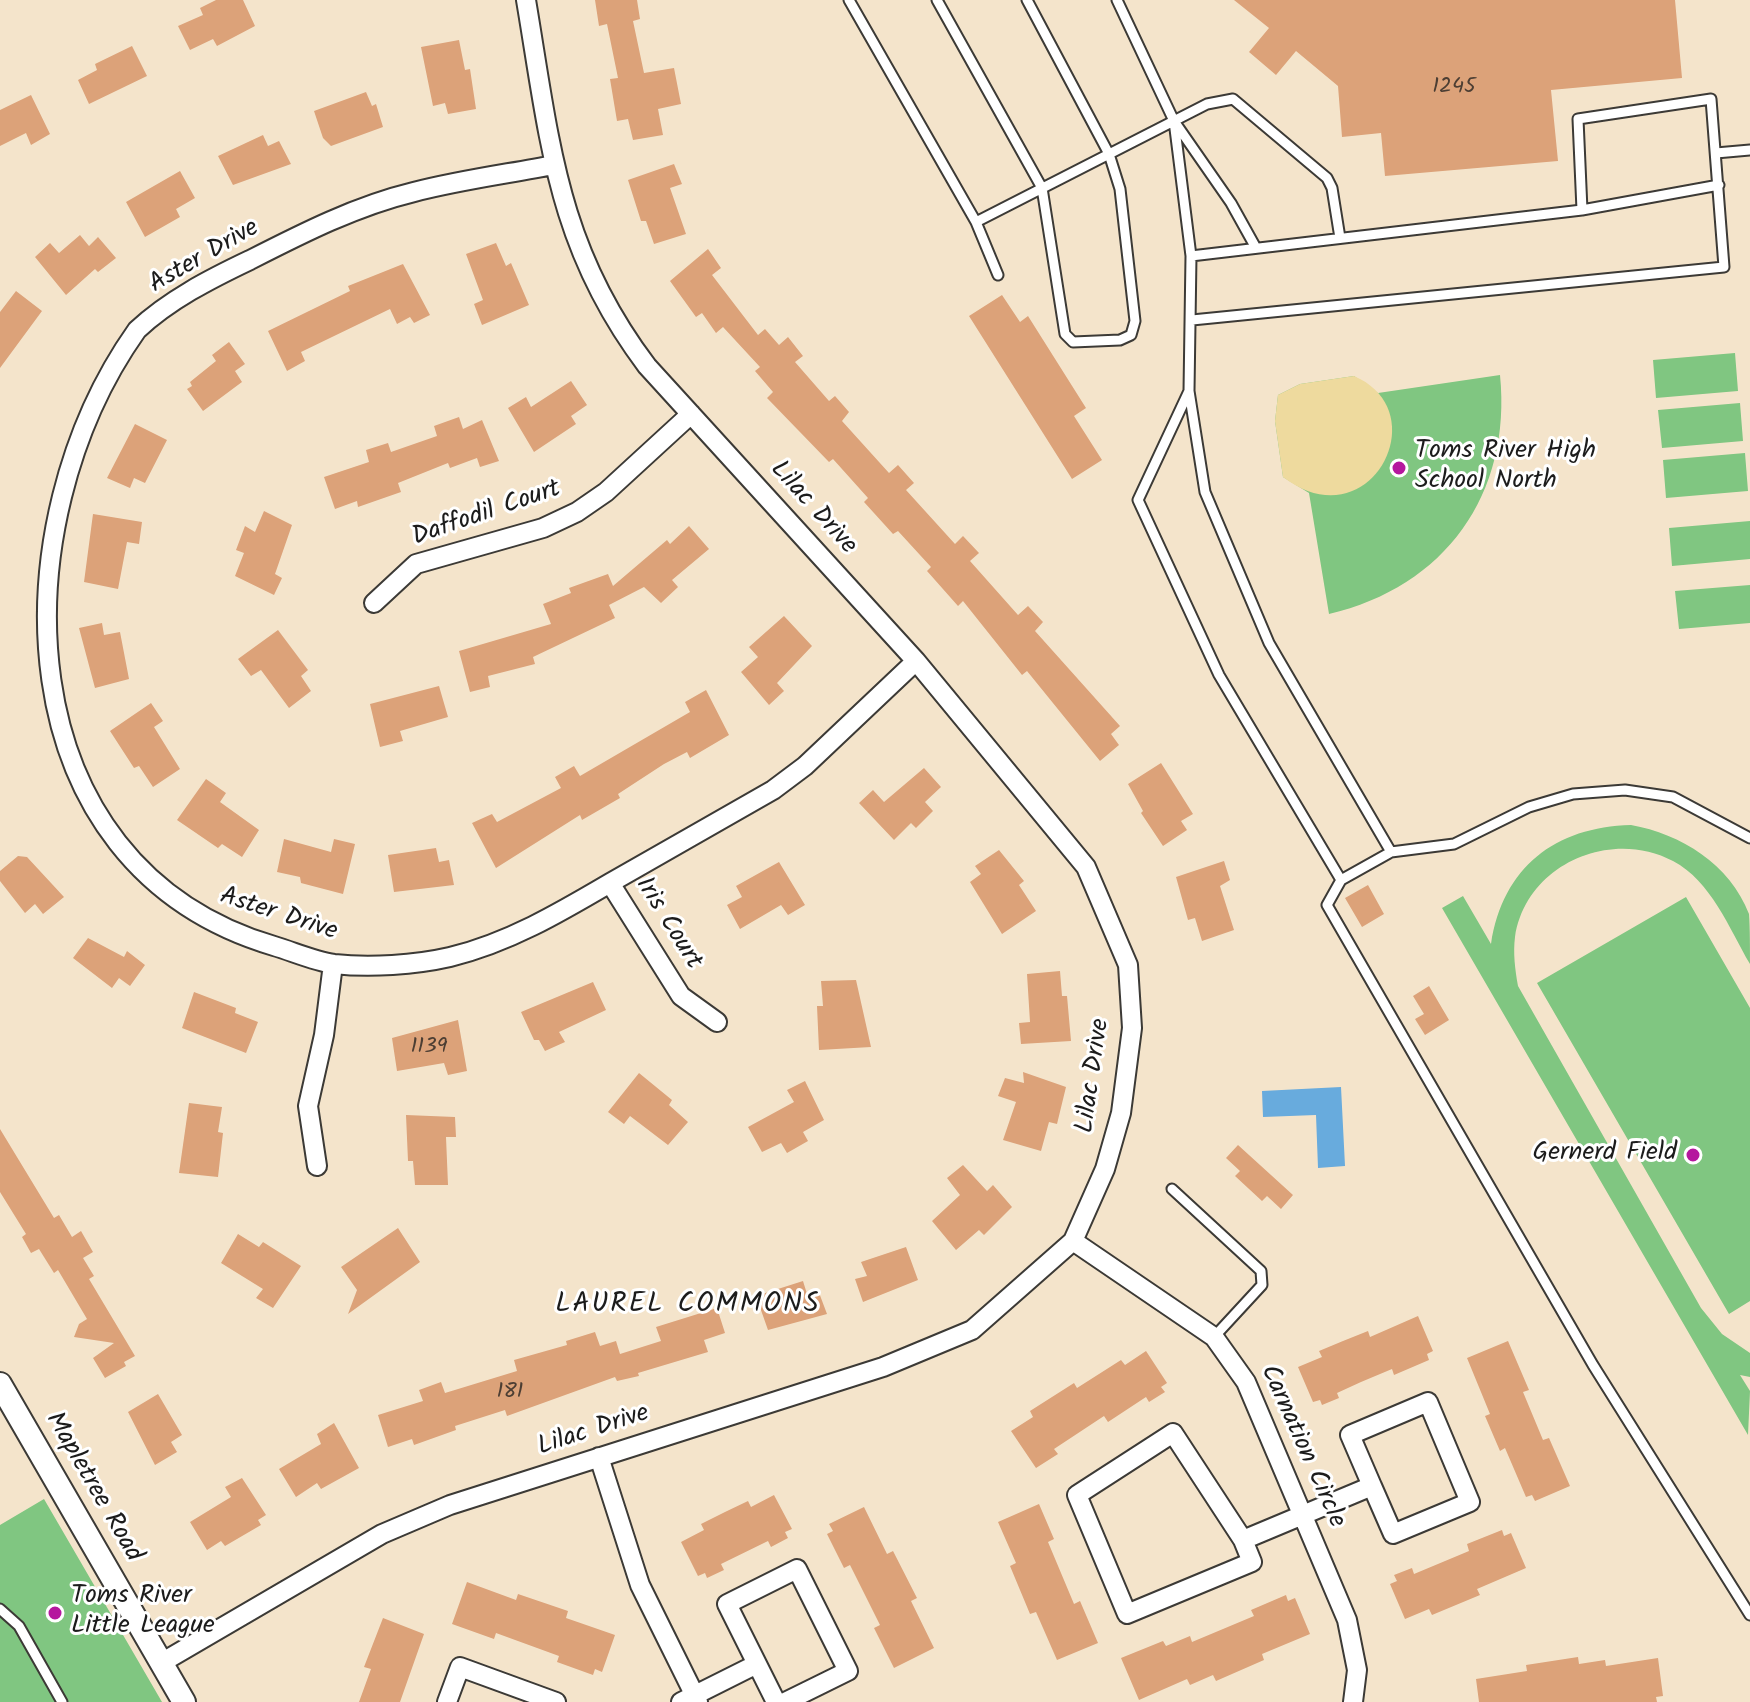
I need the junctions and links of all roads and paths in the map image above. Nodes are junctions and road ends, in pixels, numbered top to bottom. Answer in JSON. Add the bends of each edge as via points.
{"nodes":[{"id":1,"x":526,"y":0,"type":"edge"},
{"id":2,"x":849,"y":0,"type":"edge"},
{"id":3,"x":937,"y":0,"type":"edge"},
{"id":4,"x":1027,"y":0,"type":"edge"},
{"id":5,"x":1117,"y":0,"type":"edge"},
{"id":6,"x":1174,"y":121,"type":"junction"},
{"id":7,"x":1750,"y":150,"type":"edge"},
{"id":8,"x":1716,"y":153,"type":"junction"},
{"id":9,"x":1109,"y":154,"type":"junction"},
{"id":10,"x":554,"y":165,"type":"junction"},
{"id":11,"x":1719,"y":185,"type":"junction"},
{"id":12,"x":1042,"y":188,"type":"junction"},
{"id":13,"x":1582,"y":210,"type":"junction"},
{"id":14,"x":976,"y":222,"type":"junction"},
{"id":15,"x":1340,"y":238,"type":"junction"},
{"id":16,"x":1256,"y":248,"type":"junction"},
{"id":17,"x":1191,"y":256,"type":"junction"},
{"id":18,"x":998,"y":275,"type":"dead end"},
{"id":19,"x":1192,"y":320,"type":"junction"},
{"id":20,"x":1189,"y":391,"type":"junction"},
{"id":21,"x":78,"y":394,"type":"dead end"},
{"id":22,"x":691,"y":414,"type":"junction"},
{"id":23,"x":374,"y":603,"type":"dead end"},
{"id":24,"x":916,"y":661,"type":"junction"},
{"id":25,"x":59,"y":777,"type":"dead end"},
{"id":26,"x":1750,"y":838,"type":"edge"},
{"id":27,"x":1391,"y":852,"type":"junction"},
{"id":28,"x":1341,"y":880,"type":"junction"},
{"id":29,"x":610,"y":883,"type":"junction"},
{"id":30,"x":333,"y":964,"type":"junction"},
{"id":31,"x":717,"y":1022,"type":"dead end"},
{"id":32,"x":317,"y":1166,"type":"dead end"},
{"id":33,"x":1172,"y":1189,"type":"dead end"},
{"id":34,"x":1073,"y":1241,"type":"junction"},
{"id":35,"x":1214,"y":1337,"type":"junction"},
{"id":36,"x":0,"y":1384,"type":"edge"},
{"id":37,"x":599,"y":1457,"type":"junction"},
{"id":38,"x":1372,"y":1486,"type":"junction"},
{"id":39,"x":1303,"y":1515,"type":"junction"},
{"id":40,"x":1243,"y":1540,"type":"junction"},
{"id":41,"x":0,"y":1609,"type":"edge"},
{"id":42,"x":1750,"y":1615,"type":"edge"},
{"id":43,"x":161,"y":1663,"type":"junction"},
{"id":44,"x":757,"y":1664,"type":"junction"},
{"id":45,"x":691,"y":1700,"type":"edge"},
{"id":46,"x":62,"y":1702,"type":"edge"},
{"id":47,"x":184,"y":1702,"type":"edge"},
{"id":48,"x":447,"y":1702,"type":"edge"},
{"id":49,"x":556,"y":1702,"type":"edge"},
{"id":50,"x":776,"y":1702,"type":"edge"},
{"id":51,"x":785,"y":1702,"type":"edge"},
{"id":52,"x":1353,"y":1702,"type":"edge"}],
"edges":[{"from":1,"to":10,"type":"street","name":"Lilac Drive"},
{"from":2,"to":14,"type":"lane"},
{"from":3,"to":12,"type":"lane"},
{"from":4,"to":9,"type":"lane"},
{"from":5,"to":6,"type":"lane"},
{"from":6,"to":9,"type":"lane"},
{"from":6,"to":15,"type":"lane","via":[[1207,104],[1233,99],[1327,178]]},
{"from":6,"to":16,"type":"lane"},
{"from":6,"to":17,"type":"lane"},
{"from":7,"to":8,"type":"lane"},
{"from":8,"to":11,"type":"lane"},
{"from":8,"to":13,"type":"lane","via":[[1711,99],[1578,119]]},
{"from":9,"to":12,"type":"lane"},
{"from":9,"to":12,"type":"lane","via":[[1120,189],[1135,321],[1131,335],[1073,342],[1065,334]]},
{"from":10,"to":21,"type":"street","name":"Aster Drive","via":[[412,192],[294,238],[198,285],[137,329]]},
{"from":10,"to":22,"type":"street","name":"Lilac Drive","via":[[569,225],[615,323]]},
{"from":11,"to":13,"type":"lane"},
{"from":11,"to":19,"type":"lane","via":[[1724,267]]},
{"from":12,"to":14,"type":"lane"},
{"from":13,"to":15,"type":"lane"},
{"from":14,"to":18,"type":"lane"},
{"from":15,"to":16,"type":"lane"},
{"from":16,"to":17,"type":"lane"},
{"from":17,"to":19,"type":"lane"},
{"from":19,"to":20,"type":"lane"},
{"from":20,"to":27,"type":"lane","via":[[1205,492],[1269,643]]},
{"from":20,"to":28,"type":"lane","via":[[1138,500],[1219,675]]},
{"from":22,"to":23,"type":"street","name":"Daffodil Court","via":[[577,512],[543,528],[416,564]]},
{"from":22,"to":24,"type":"street","name":"Lilac Drive"},
{"from":24,"to":29,"type":"street","name":"Aster Drive","via":[[773,790]]},
{"from":24,"to":34,"type":"street","name":"Lilac Drive","via":[[1086,867],[1128,965],[1132,1028],[1121,1113],[1105,1169]]},
{"from":25,"to":30,"type":"street","name":"Aster Drive","via":[[88,822],[130,869],[180,907],[238,936]]},
{"from":26,"to":27,"type":"lane","via":[[1673,797],[1625,790],[1573,794],[1529,807],[1454,844]]},
{"from":27,"to":28,"type":"lane"},
{"from":28,"to":42,"type":"lane","via":[[1327,905],[1585,1352]]},
{"from":29,"to":30,"type":"street","name":"Aster Drive","via":[[496,944],[435,959]]},
{"from":29,"to":31,"type":"street","name":"Iris Court","via":[[681,996]]},
{"from":30,"to":32,"type":"street","via":[[308,1106]]},
{"from":33,"to":35,"type":"lane","via":[[1261,1271],[1262,1285]]},
{"from":34,"to":35,"type":"street","name":"Carnation Circle"},
{"from":34,"to":37,"type":"street","name":"Lilac Drive","via":[[972,1330],[883,1367]]},
{"from":35,"to":39,"type":"street","name":"Carnation Circle","via":[[1246,1382]]},
{"from":36,"to":43,"type":"street","name":"Mapletree Road"},
{"from":37,"to":43,"type":"street","name":"Lilac Drive","via":[[450,1505],[382,1534]]},
{"from":37,"to":45,"type":"street","via":[[640,1585]]},
{"from":38,"to":38,"type":"street","via":[[1393,1534],[1470,1502],[1428,1402],[1350,1435]]},
{"from":38,"to":39,"type":"street"},
{"from":39,"to":40,"type":"street"},
{"from":39,"to":52,"type":"street","name":"Carnation Circle","via":[[1347,1620],[1357,1670]]},
{"from":40,"to":40,"type":"street","via":[[1252,1562],[1127,1614],[1077,1495],[1173,1433]]},
{"from":41,"to":46,"type":"lane","via":[[19,1626]]},
{"from":43,"to":47,"type":"street","name":"Mapletree Road"},
{"from":44,"to":45,"type":"street"},
{"from":44,"to":50,"type":"street"},
{"from":44,"to":51,"type":"street","via":[[727,1604],[797,1569],[848,1671]]},
{"from":48,"to":49,"type":"street","via":[[460,1667]]}]}
